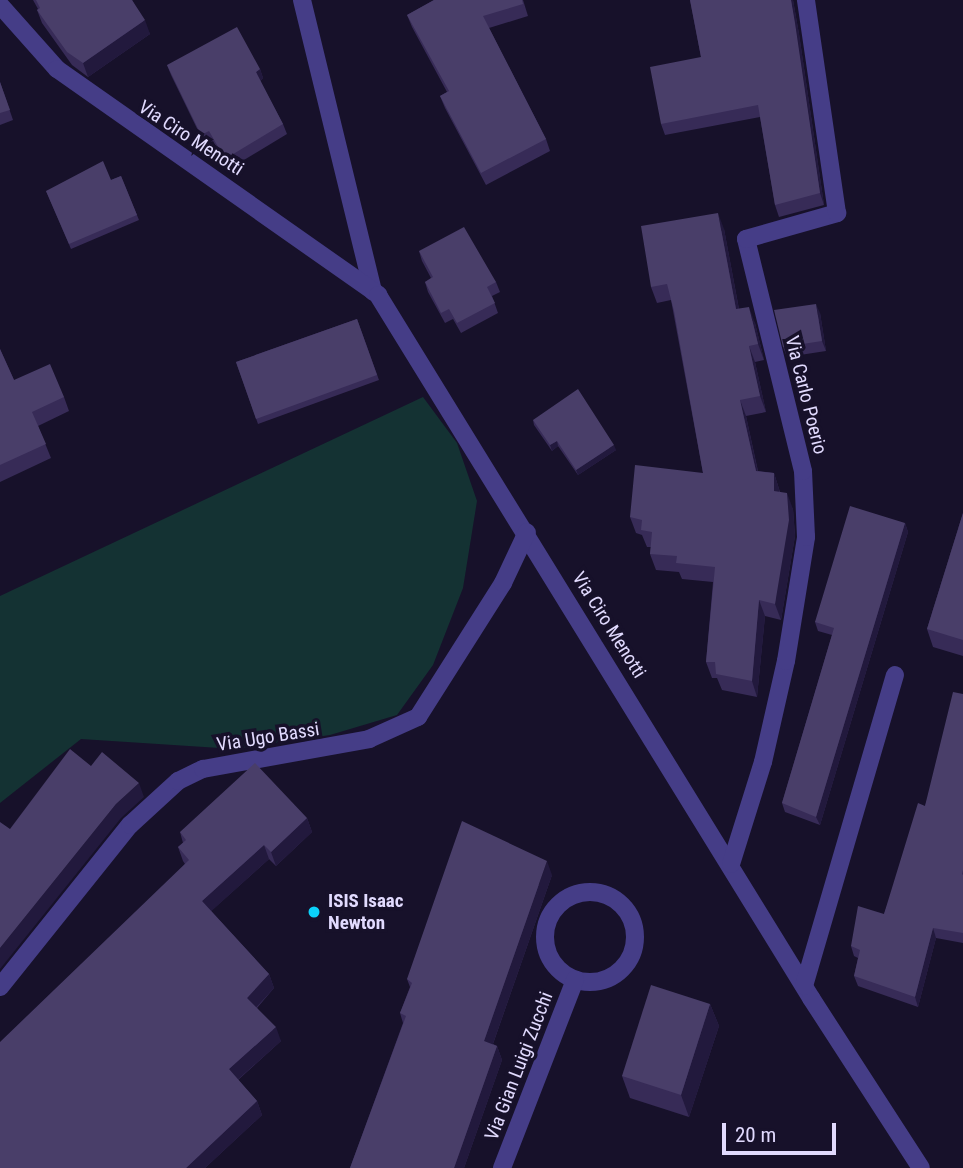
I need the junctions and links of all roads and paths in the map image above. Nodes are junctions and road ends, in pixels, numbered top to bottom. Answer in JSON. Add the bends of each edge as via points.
{"nodes":[{"id":1,"x":302,"y":0,"type":"edge"},
{"id":2,"x":806,"y":0,"type":"edge"},
{"id":3,"x":0,"y":5,"type":"edge"},
{"id":4,"x":373,"y":291,"type":"junction"},
{"id":5,"x":527,"y":532,"type":"junction"},
{"id":6,"x":895,"y":675,"type":"dead end"},
{"id":7,"x":731,"y":864,"type":"junction"},
{"id":8,"x":575,"y":979,"type":"junction"},
{"id":9,"x":804,"y":986,"type":"junction"},
{"id":10,"x":0,"y":987,"type":"edge"},
{"id":11,"x":502,"y":1168,"type":"edge"},
{"id":12,"x":921,"y":1168,"type":"edge"}],
"edges":[{"from":1,"to":4,"type":"street","name":"Via Ciro Menotti"},
{"from":2,"to":7,"type":"street","name":"Via Carlo Poerio","via":[[837,213],[746,239],[803,471],[806,537],[786,661],[763,762]]},
{"from":3,"to":4,"type":"street","name":"Via Ciro Menotti","via":[[57,69]]},
{"from":4,"to":5,"type":"street","name":"Via Ciro Menotti"},
{"from":5,"to":7,"type":"street","name":"Via Ciro Menotti"},
{"from":5,"to":10,"type":"street","name":"Via Ugo Bassi","via":[[503,583],[418,717],[369,739],[203,769],[178,781],[130,825]]},
{"from":6,"to":9,"type":"street"},
{"from":7,"to":9,"type":"street","name":"Via Ciro Menotti"},
{"from":8,"to":8,"type":"street","via":[[602,981],[614,975],[632,954],[635,941],[629,915],[609,897],[581,893],[568,898],[549,918],[549,956]]},
{"from":8,"to":11,"type":"street","name":"Via Gian Luigi Zucchi"},
{"from":9,"to":12,"type":"street","name":"Via Ciro Menotti"}]}
